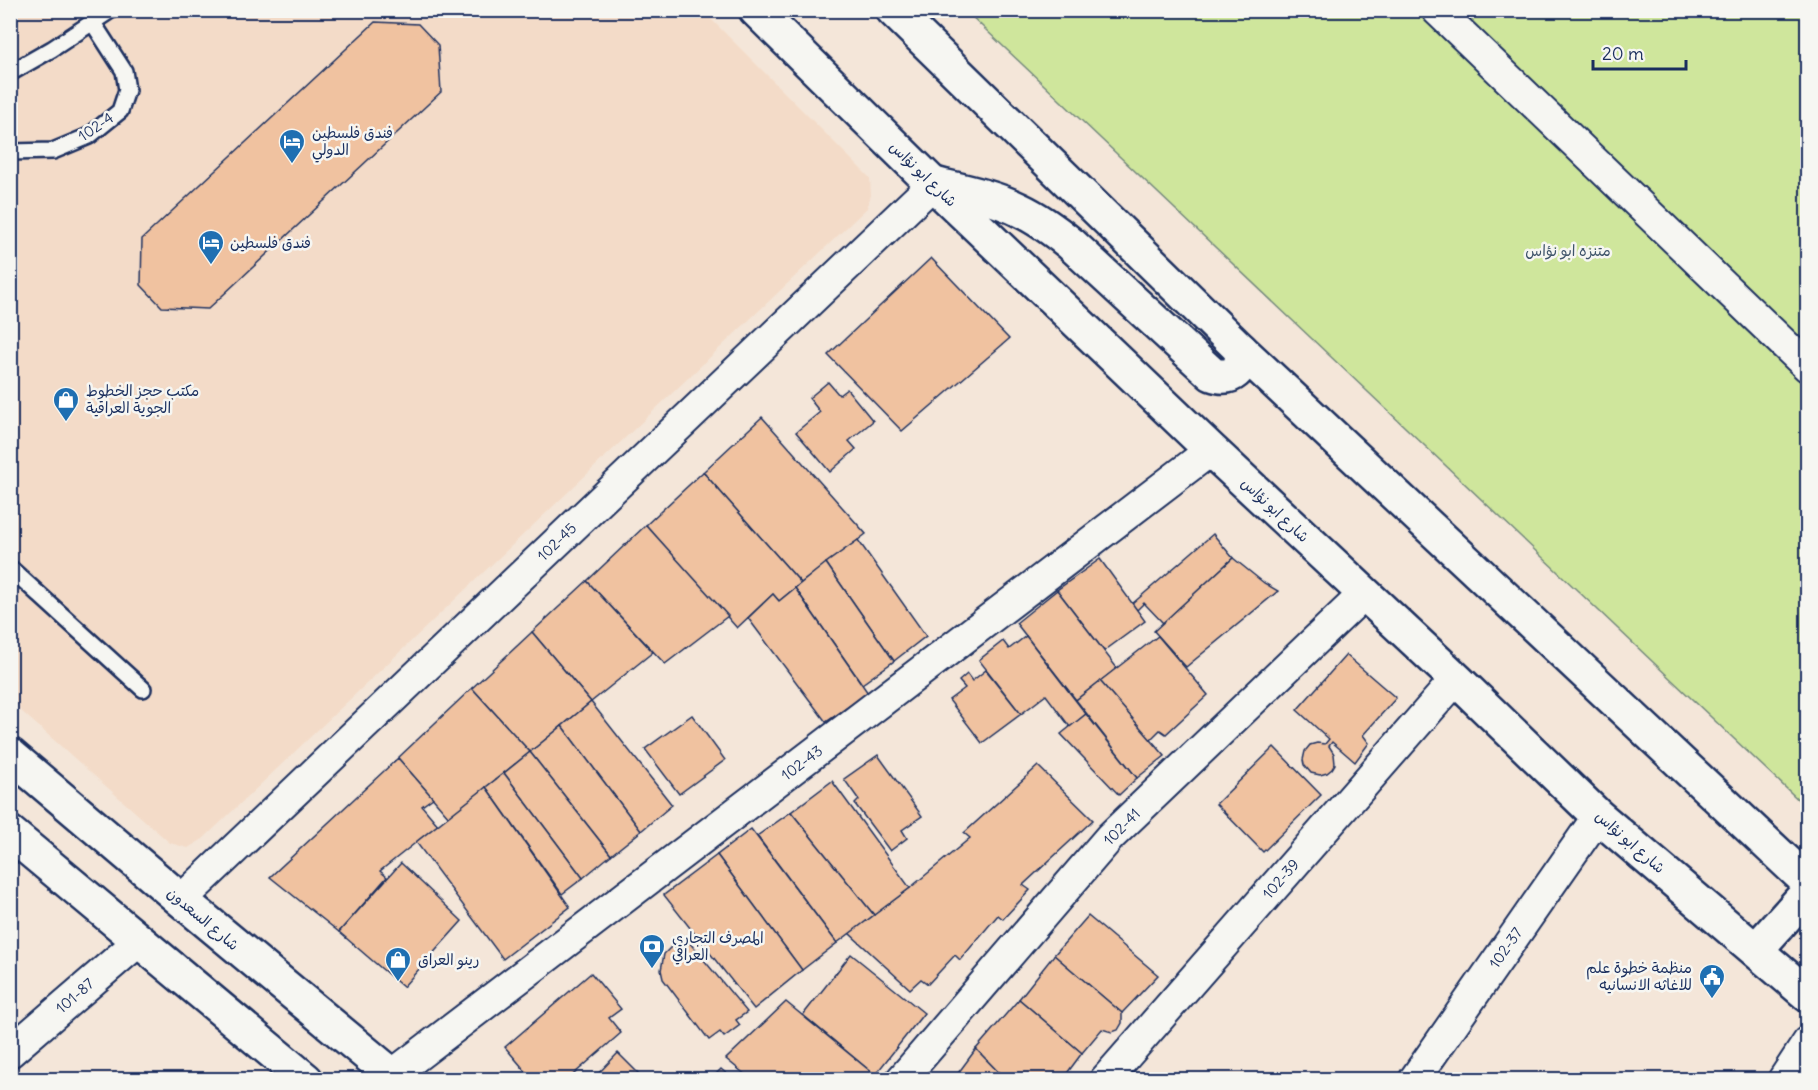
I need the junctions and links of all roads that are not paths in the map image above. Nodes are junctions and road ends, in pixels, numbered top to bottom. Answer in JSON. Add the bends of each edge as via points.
{"nodes":[{"id":1,"x":111,"y":10,"type":"edge"},
{"id":2,"x":756,"y":10,"type":"edge"},
{"id":3,"x":893,"y":10,"type":"edge"},
{"id":4,"x":1437,"y":10,"type":"edge"},
{"id":5,"x":93,"y":23,"type":"junction"},
{"id":6,"x":10,"y":73,"type":"edge"},
{"id":7,"x":10,"y":152,"type":"edge"},
{"id":8,"x":933,"y":184,"type":"junction"},
{"id":9,"x":1241,"y":350,"type":"junction"},
{"id":10,"x":1808,"y":367,"type":"edge"},
{"id":11,"x":1211,"y":450,"type":"junction"},
{"id":12,"x":10,"y":568,"type":"edge"},
{"id":13,"x":1364,"y":594,"type":"junction"},
{"id":14,"x":1456,"y":679,"type":"junction"},
{"id":15,"x":143,"y":689,"type":"dead end"},
{"id":16,"x":10,"y":754,"type":"edge"},
{"id":17,"x":1598,"y":816,"type":"junction"},
{"id":18,"x":10,"y":833,"type":"edge"},
{"id":19,"x":1808,"y":882,"type":"edge"},
{"id":20,"x":1808,"y":892,"type":"edge"},
{"id":21,"x":181,"y":900,"type":"junction"},
{"id":22,"x":139,"y":941,"type":"junction"},
{"id":23,"x":1756,"y":950,"type":"junction"},
{"id":24,"x":1808,"y":995,"type":"edge"},
{"id":25,"x":1808,"y":1042,"type":"edge"},
{"id":26,"x":10,"y":1052,"type":"edge"},
{"id":27,"x":395,"y":1077,"type":"edge"},
{"id":28,"x":306,"y":1080,"type":"edge"},
{"id":29,"x":901,"y":1080,"type":"edge"},
{"id":30,"x":1106,"y":1080,"type":"edge"},
{"id":31,"x":1414,"y":1080,"type":"edge"},
{"id":32,"x":1783,"y":1080,"type":"edge"}],
"edges":[{"from":1,"to":5,"type":"lane"},
{"from":2,"to":8,"type":"main road","name":"شارع ابو نؤاس"},
{"from":3,"to":9,"type":"main road"},
{"from":4,"to":10,"type":"street"},
{"from":5,"to":6,"type":"lane"},
{"from":5,"to":7,"type":"lane","name":"102-4","via":[[124,71],[127,90],[120,111],[89,136],[53,152]]},
{"from":8,"to":9,"type":"main road","via":[[989,198],[1047,225],[1212,375],[1235,373],[1240,366]]},
{"from":8,"to":11,"type":"main road","name":"شارع ابو نؤاس"},
{"from":8,"to":21,"type":"street","name":"102-45"},
{"from":9,"to":19,"type":"main road"},
{"from":11,"to":13,"type":"main road","name":"شارع ابو نؤاس"},
{"from":11,"to":27,"type":"street","name":"102-43"},
{"from":12,"to":15,"type":"lane"},
{"from":13,"to":14,"type":"main road","name":"شارع ابو نؤاس"},
{"from":13,"to":29,"type":"street","name":"102-41","via":[[1110,837]]},
{"from":14,"to":17,"type":"main road","name":"شارع ابو نؤاس"},
{"from":14,"to":30,"type":"street","name":"102-39"},
{"from":16,"to":21,"type":"main road","name":"شارع السعدون"},
{"from":17,"to":23,"type":"main road","name":"شارع ابو نؤاس"},
{"from":17,"to":31,"type":"street","name":"102-37"},
{"from":18,"to":22,"type":"main road"},
{"from":20,"to":23,"type":"main road"},
{"from":21,"to":27,"type":"main road","name":"شارع السعدون"},
{"from":22,"to":26,"type":"street","name":"101-87"},
{"from":22,"to":28,"type":"main road"},
{"from":23,"to":24,"type":"main road","name":"شارع ابو نؤاس"},
{"from":25,"to":32,"type":"street"}]}
